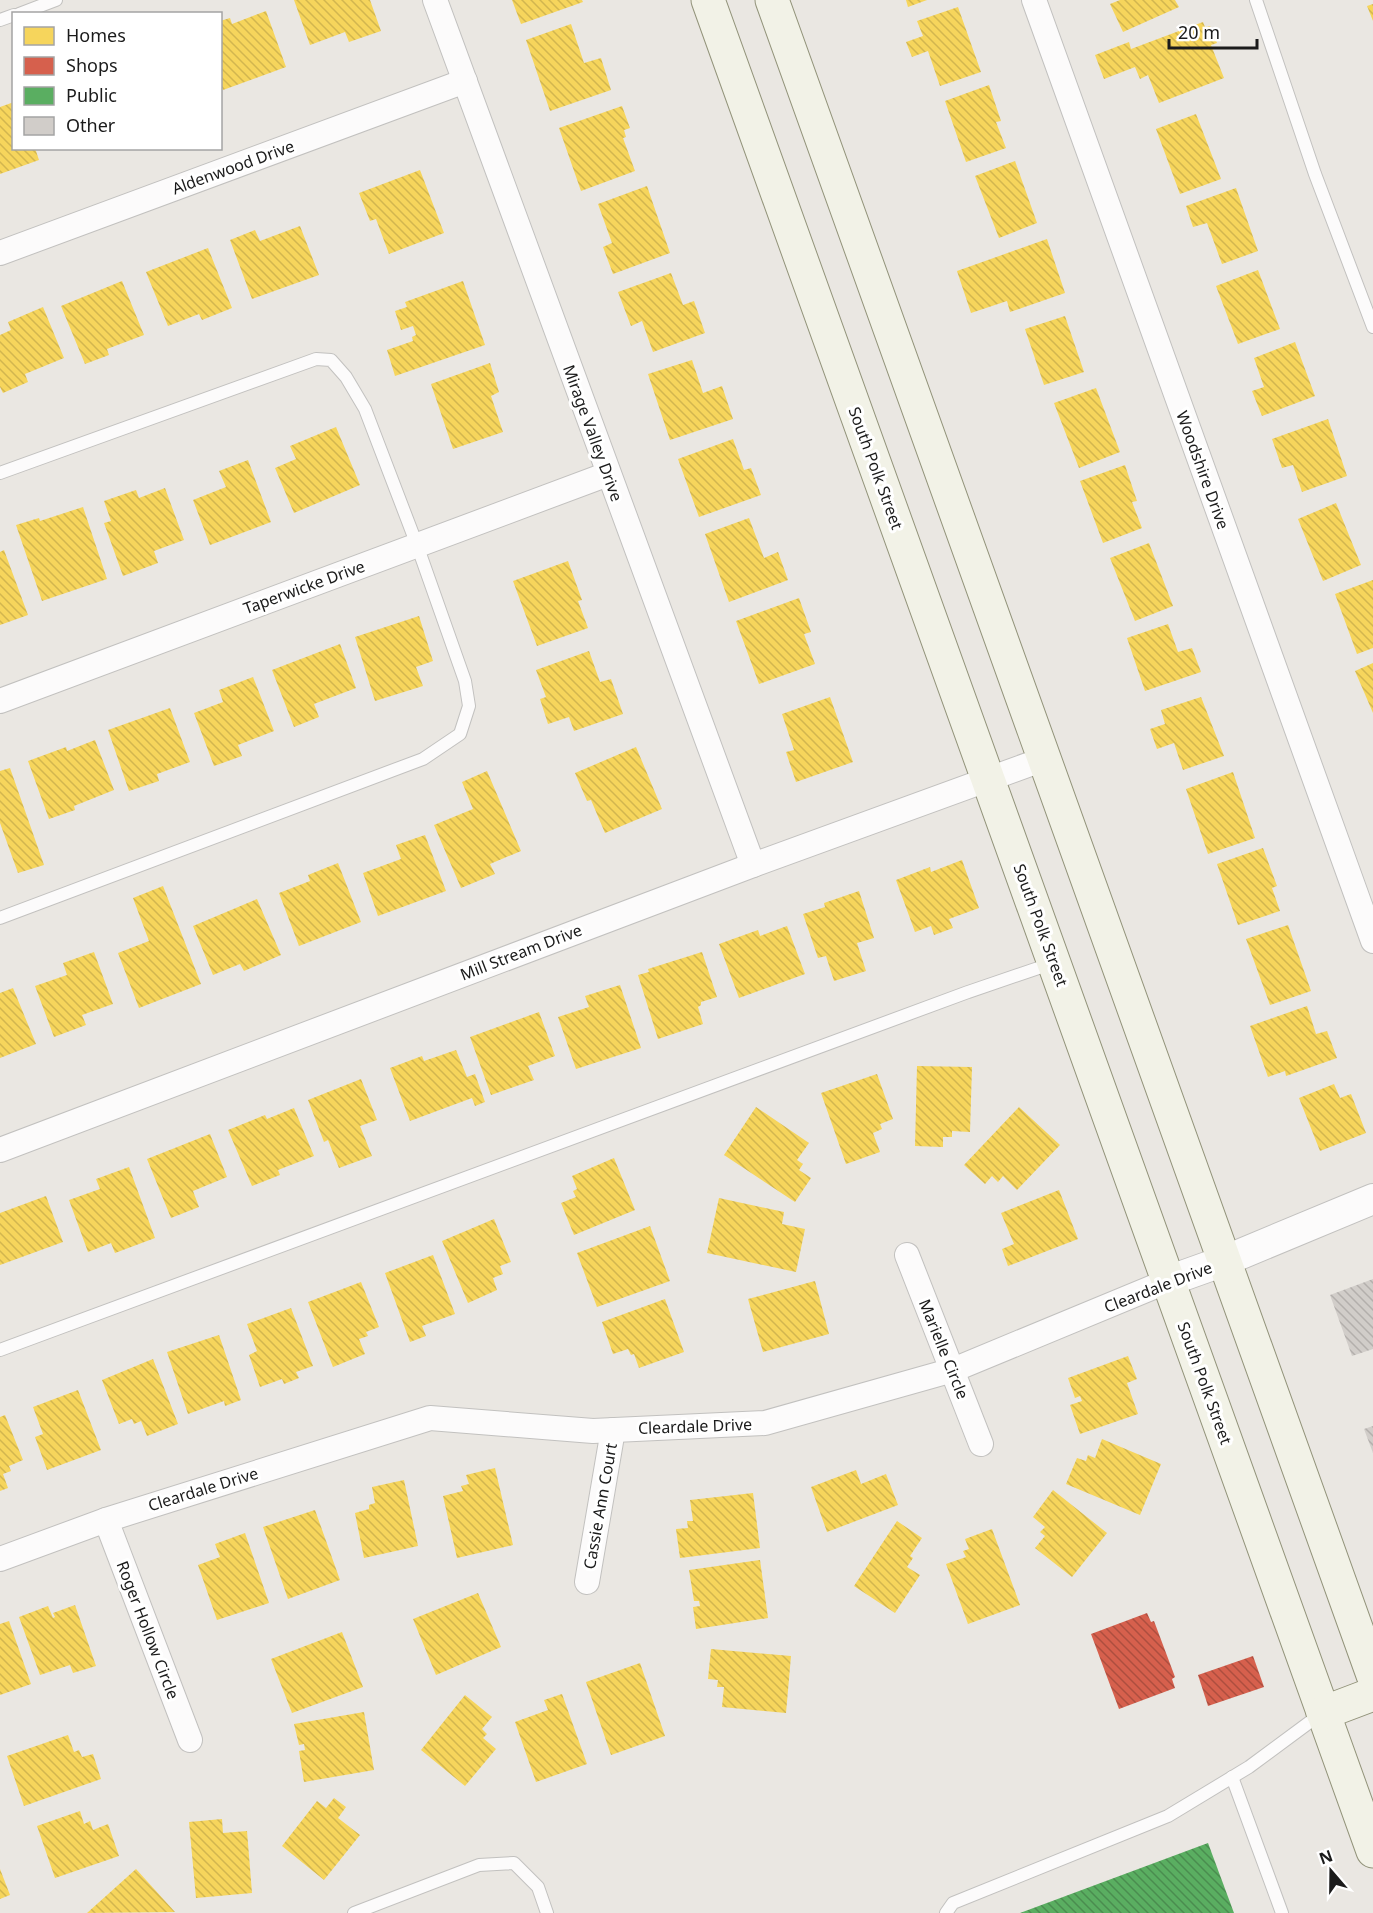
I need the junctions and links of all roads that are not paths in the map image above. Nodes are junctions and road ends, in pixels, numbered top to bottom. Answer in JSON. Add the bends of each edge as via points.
{"nodes":[{"id":1,"x":56,"y":0,"type":"edge"},
{"id":2,"x":435,"y":0,"type":"edge"},
{"id":3,"x":708,"y":0,"type":"edge"},
{"id":4,"x":772,"y":0,"type":"edge"},
{"id":5,"x":1034,"y":0,"type":"edge"},
{"id":6,"x":1256,"y":0,"type":"edge"},
{"id":7,"x":24,"y":12,"type":"edge"},
{"id":8,"x":465,"y":81,"type":"junction"},
{"id":9,"x":0,"y":253,"type":"edge"},
{"id":10,"x":1373,"y":327,"type":"edge"},
{"id":11,"x":0,"y":473,"type":"edge"},
{"id":12,"x":608,"y":474,"type":"junction"},
{"id":13,"x":417,"y":545,"type":"junction"},
{"id":14,"x":0,"y":701,"type":"edge"},
{"id":15,"x":1044,"y":759,"type":"junction"},
{"id":16,"x":988,"y":780,"type":"junction"},
{"id":17,"x":753,"y":865,"type":"junction"},
{"id":18,"x":0,"y":918,"type":"edge"},
{"id":19,"x":1371,"y":928,"type":"edge"},
{"id":20,"x":1054,"y":963,"type":"junction"},
{"id":21,"x":0,"y":1150,"type":"edge"},
{"id":22,"x":1373,"y":1198,"type":"edge"},
{"id":23,"x":907,"y":1255,"type":"dead end"},
{"id":24,"x":1224,"y":1261,"type":"junction"},
{"id":25,"x":1168,"y":1281,"type":"junction"},
{"id":26,"x":0,"y":1350,"type":"edge"},
{"id":27,"x":953,"y":1370,"type":"junction"},
{"id":28,"x":613,"y":1430,"type":"junction"},
{"id":29,"x":981,"y":1444,"type":"dead end"},
{"id":30,"x":106,"y":1520,"type":"junction"},
{"id":31,"x":0,"y":1559,"type":"edge"},
{"id":32,"x":587,"y":1582,"type":"dead end"},
{"id":33,"x":1373,"y":1675,"type":"edge"},
{"id":34,"x":1373,"y":1694,"type":"edge"},
{"id":35,"x":1323,"y":1713,"type":"junction"},
{"id":36,"x":190,"y":1740,"type":"dead end"},
{"id":37,"x":1232,"y":1777,"type":"junction"},
{"id":38,"x":1373,"y":1851,"type":"edge"},
{"id":39,"x":354,"y":1913,"type":"edge"},
{"id":40,"x":547,"y":1913,"type":"edge"},
{"id":41,"x":946,"y":1913,"type":"edge"},
{"id":42,"x":1282,"y":1913,"type":"edge"}],
"edges":[{"from":1,"to":7,"type":"lane"},
{"from":2,"to":8,"type":"street","name":"Mirage Valley Drive"},
{"from":3,"to":16,"type":"main road","name":"South Polk Street"},
{"from":4,"to":15,"type":"main road"},
{"from":5,"to":19,"type":"street","name":"Woodshire Drive"},
{"from":6,"to":10,"type":"lane","via":[[1315,174]]},
{"from":8,"to":9,"type":"street","name":"Aldenwood Drive"},
{"from":8,"to":12,"type":"street","name":"Mirage Valley Drive"},
{"from":11,"to":13,"type":"lane","via":[[316,359],[331,360],[365,409]]},
{"from":12,"to":13,"type":"street","name":"Taperwicke Drive"},
{"from":12,"to":17,"type":"street","name":"Mirage Valley Drive"},
{"from":13,"to":14,"type":"street","name":"Taperwicke Drive"},
{"from":13,"to":18,"type":"lane","via":[[465,681],[469,706],[460,734],[423,759]]},
{"from":15,"to":16,"type":"street","name":"Mill Stream Drive"},
{"from":15,"to":24,"type":"main road"},
{"from":16,"to":17,"type":"street","name":"Mill Stream Drive"},
{"from":16,"to":20,"type":"main road","name":"South Polk Street"},
{"from":17,"to":21,"type":"street","name":"Mill Stream Drive"},
{"from":20,"to":25,"type":"main road","name":"South Polk Street"},
{"from":20,"to":26,"type":"lane"},
{"from":22,"to":24,"type":"street","name":"Cleardale Drive"},
{"from":23,"to":27,"type":"street","name":"Marielle Circle"},
{"from":24,"to":25,"type":"street","name":"Cleardale Drive"},
{"from":24,"to":33,"type":"main road"},
{"from":25,"to":27,"type":"street","name":"Cleardale Drive"},
{"from":25,"to":35,"type":"main road","name":"South Polk Street"},
{"from":27,"to":28,"type":"street","name":"Cleardale Drive","via":[[765,1423]]},
{"from":27,"to":29,"type":"street","name":"Marielle Circle"},
{"from":28,"to":30,"type":"street","name":"Cleardale Drive","via":[[430,1418]]},
{"from":28,"to":32,"type":"street","name":"Cassie Ann Court"},
{"from":30,"to":31,"type":"street","name":"Cleardale Drive"},
{"from":30,"to":36,"type":"street","name":"Roger Hollow Circle"},
{"from":34,"to":35,"type":"main road"},
{"from":35,"to":37,"type":"lane"},
{"from":35,"to":38,"type":"main road","name":"South Polk Street"},
{"from":37,"to":41,"type":"lane","via":[[1168,1816],[953,1903]]},
{"from":37,"to":42,"type":"lane"},
{"from":39,"to":40,"type":"lane","via":[[479,1865],[514,1863],[538,1887]]}]}
